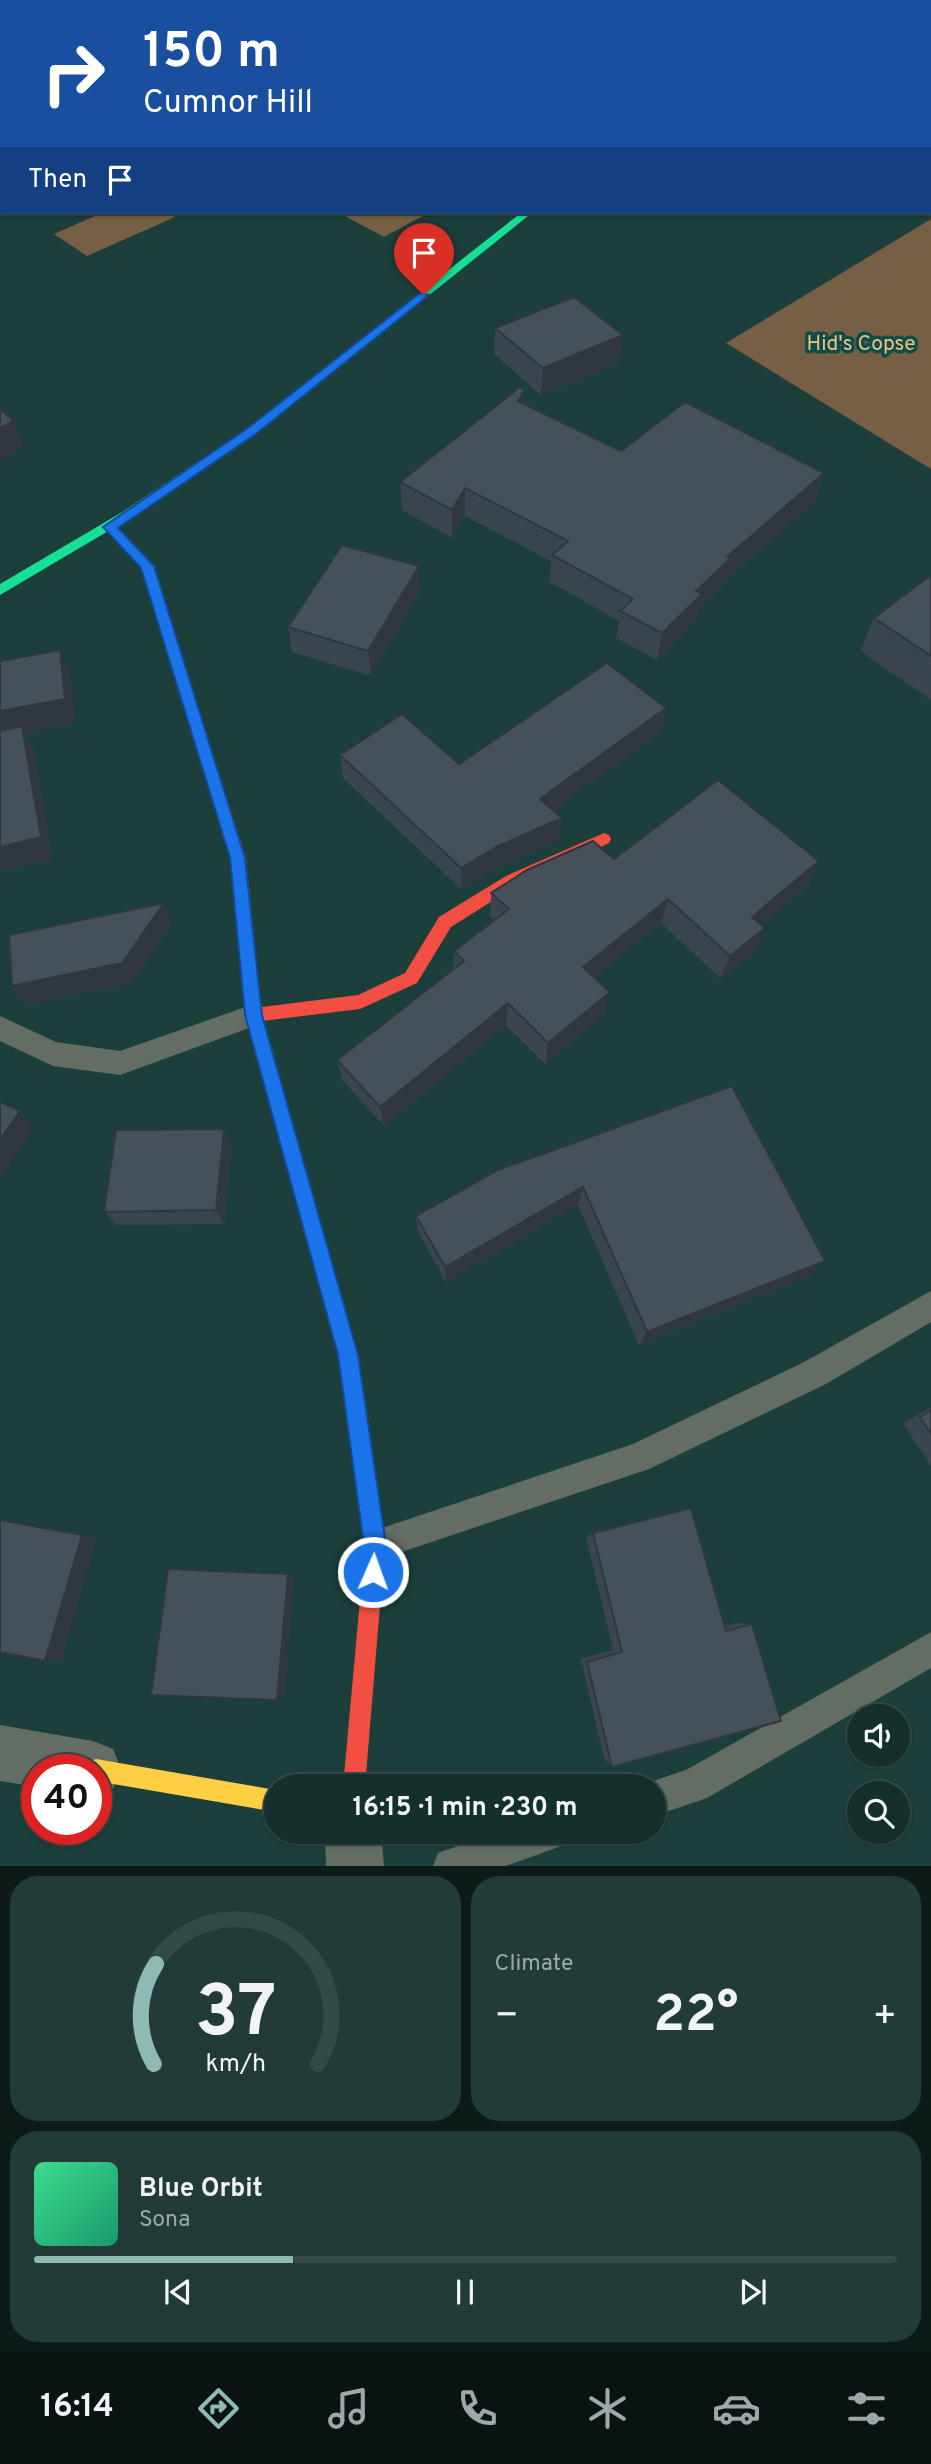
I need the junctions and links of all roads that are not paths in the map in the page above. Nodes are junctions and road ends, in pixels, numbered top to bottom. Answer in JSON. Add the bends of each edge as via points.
{"nodes":[{"id":1,"x":526,"y":214,"type":"edge"},
{"id":2,"x":110,"y":527,"type":"junction"},
{"id":3,"x":0,"y":590,"type":"edge"},
{"id":4,"x":604,"y":839,"type":"dead end"},
{"id":5,"x":254,"y":1015,"type":"junction"},
{"id":6,"x":0,"y":1028,"type":"edge"},
{"id":7,"x":931,"y":1306,"type":"edge"},
{"id":8,"x":375,"y":1545,"type":"junction"},
{"id":9,"x":931,"y":1649,"type":"edge"},
{"id":10,"x":0,"y":1753,"type":"edge"},
{"id":11,"x":21,"y":1757,"type":"edge"},
{"id":12,"x":112,"y":1773,"type":"edge"},
{"id":13,"x":355,"y":1774,"type":"edge"},
{"id":14,"x":666,"y":1794,"type":"edge"},
{"id":15,"x":264,"y":1799,"type":"edge"},
{"id":16,"x":354,"y":1844,"type":"edge"},
{"id":17,"x":516,"y":1844,"type":"edge"},
{"id":18,"x":355,"y":1866,"type":"edge"},
{"id":19,"x":451,"y":1866,"type":"edge"}],
"edges":[{"from":1,"to":2,"type":"street","via":[[253,430]]},
{"from":2,"to":3,"type":"street"},
{"from":2,"to":5,"type":"street","via":[[147,566],[238,858]]},
{"from":4,"to":5,"type":"street","via":[[511,881],[444,922],[411,978],[360,1002]]},
{"from":5,"to":6,"type":"lane","via":[[120,1063],[53,1054]]},
{"from":5,"to":8,"type":"street","via":[[348,1355]]},
{"from":7,"to":8,"type":"lane","via":[[815,1373],[638,1458]]},
{"from":8,"to":13,"type":"street"},
{"from":9,"to":14,"type":"lane","via":[[694,1785]]},
{"from":10,"to":11,"type":"street"},
{"from":12,"to":15,"type":"street"},
{"from":16,"to":18,"type":"street"},
{"from":17,"to":19,"type":"lane"}]}
